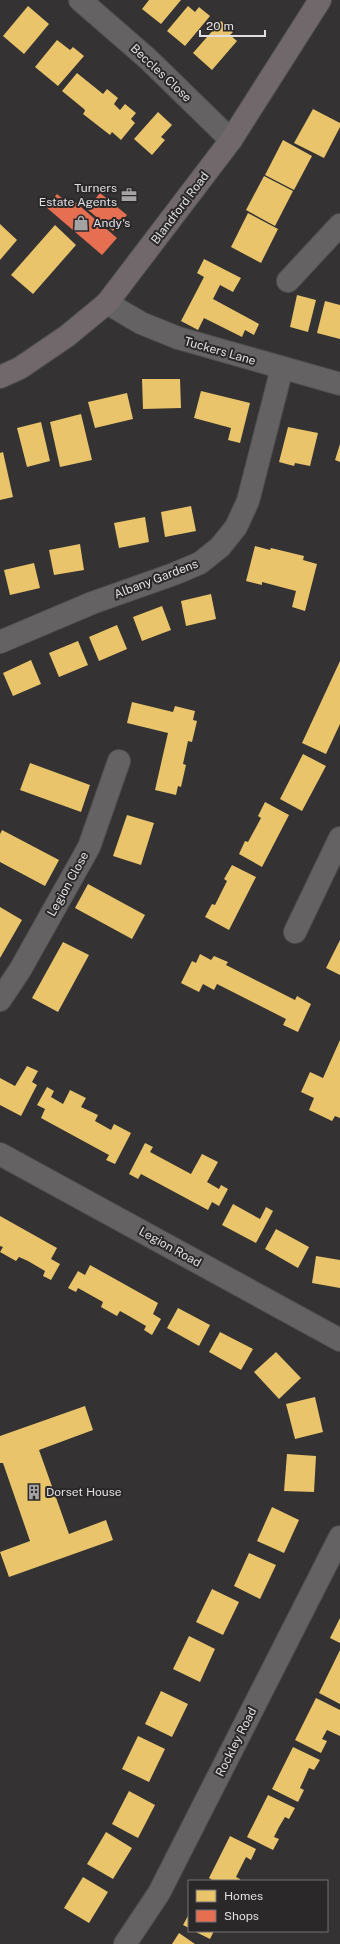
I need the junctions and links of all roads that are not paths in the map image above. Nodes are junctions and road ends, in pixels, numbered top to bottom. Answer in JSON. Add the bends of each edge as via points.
{"nodes":[{"id":1,"x":320,"y":0,"type":"edge"},
{"id":2,"x":88,"y":3,"type":"edge"},
{"id":3,"x":231,"y":140,"type":"junction"},
{"id":4,"x":340,"y":225,"type":"edge"},
{"id":5,"x":288,"y":281,"type":"dead end"},
{"id":6,"x":107,"y":303,"type":"junction"},
{"id":7,"x":282,"y":368,"type":"junction"},
{"id":8,"x":0,"y":377,"type":"edge"},
{"id":9,"x":340,"y":384,"type":"edge"},
{"id":10,"x":0,"y":642,"type":"edge"},
{"id":11,"x":119,"y":761,"type":"dead end"},
{"id":12,"x":340,"y":838,"type":"edge"},
{"id":13,"x":295,"y":932,"type":"dead end"},
{"id":14,"x":0,"y":1000,"type":"edge"},
{"id":15,"x":0,"y":1154,"type":"edge"},
{"id":16,"x":340,"y":1340,"type":"edge"},
{"id":17,"x":340,"y":1537,"type":"edge"},
{"id":18,"x":125,"y":1944,"type":"edge"}],
"edges":[{"from":1,"to":3,"type":"main road","name":"Blandford Road"},
{"from":2,"to":3,"type":"street","name":"Beccles Close"},
{"from":3,"to":6,"type":"main road","name":"Blandford Road"},
{"from":4,"to":5,"type":"street"},
{"from":6,"to":7,"type":"street","name":"Tuckers Lane","via":[[141,323],[178,338]]},
{"from":6,"to":8,"type":"main road","name":"Blandford Road","via":[[67,336],[20,368]]},
{"from":7,"to":9,"type":"street","name":"Tuckers Lane"},
{"from":7,"to":10,"type":"street","name":"Albany Gardens","via":[[248,501],[236,527],[220,547],[200,563],[181,572],[92,603]]},
{"from":11,"to":14,"type":"street","name":"Legion Close","via":[[89,848],[20,970]]},
{"from":12,"to":13,"type":"street"},
{"from":15,"to":16,"type":"street","name":"Legion Road"},
{"from":17,"to":18,"type":"street","name":"Rockley Road","via":[[159,1893]]}]}
